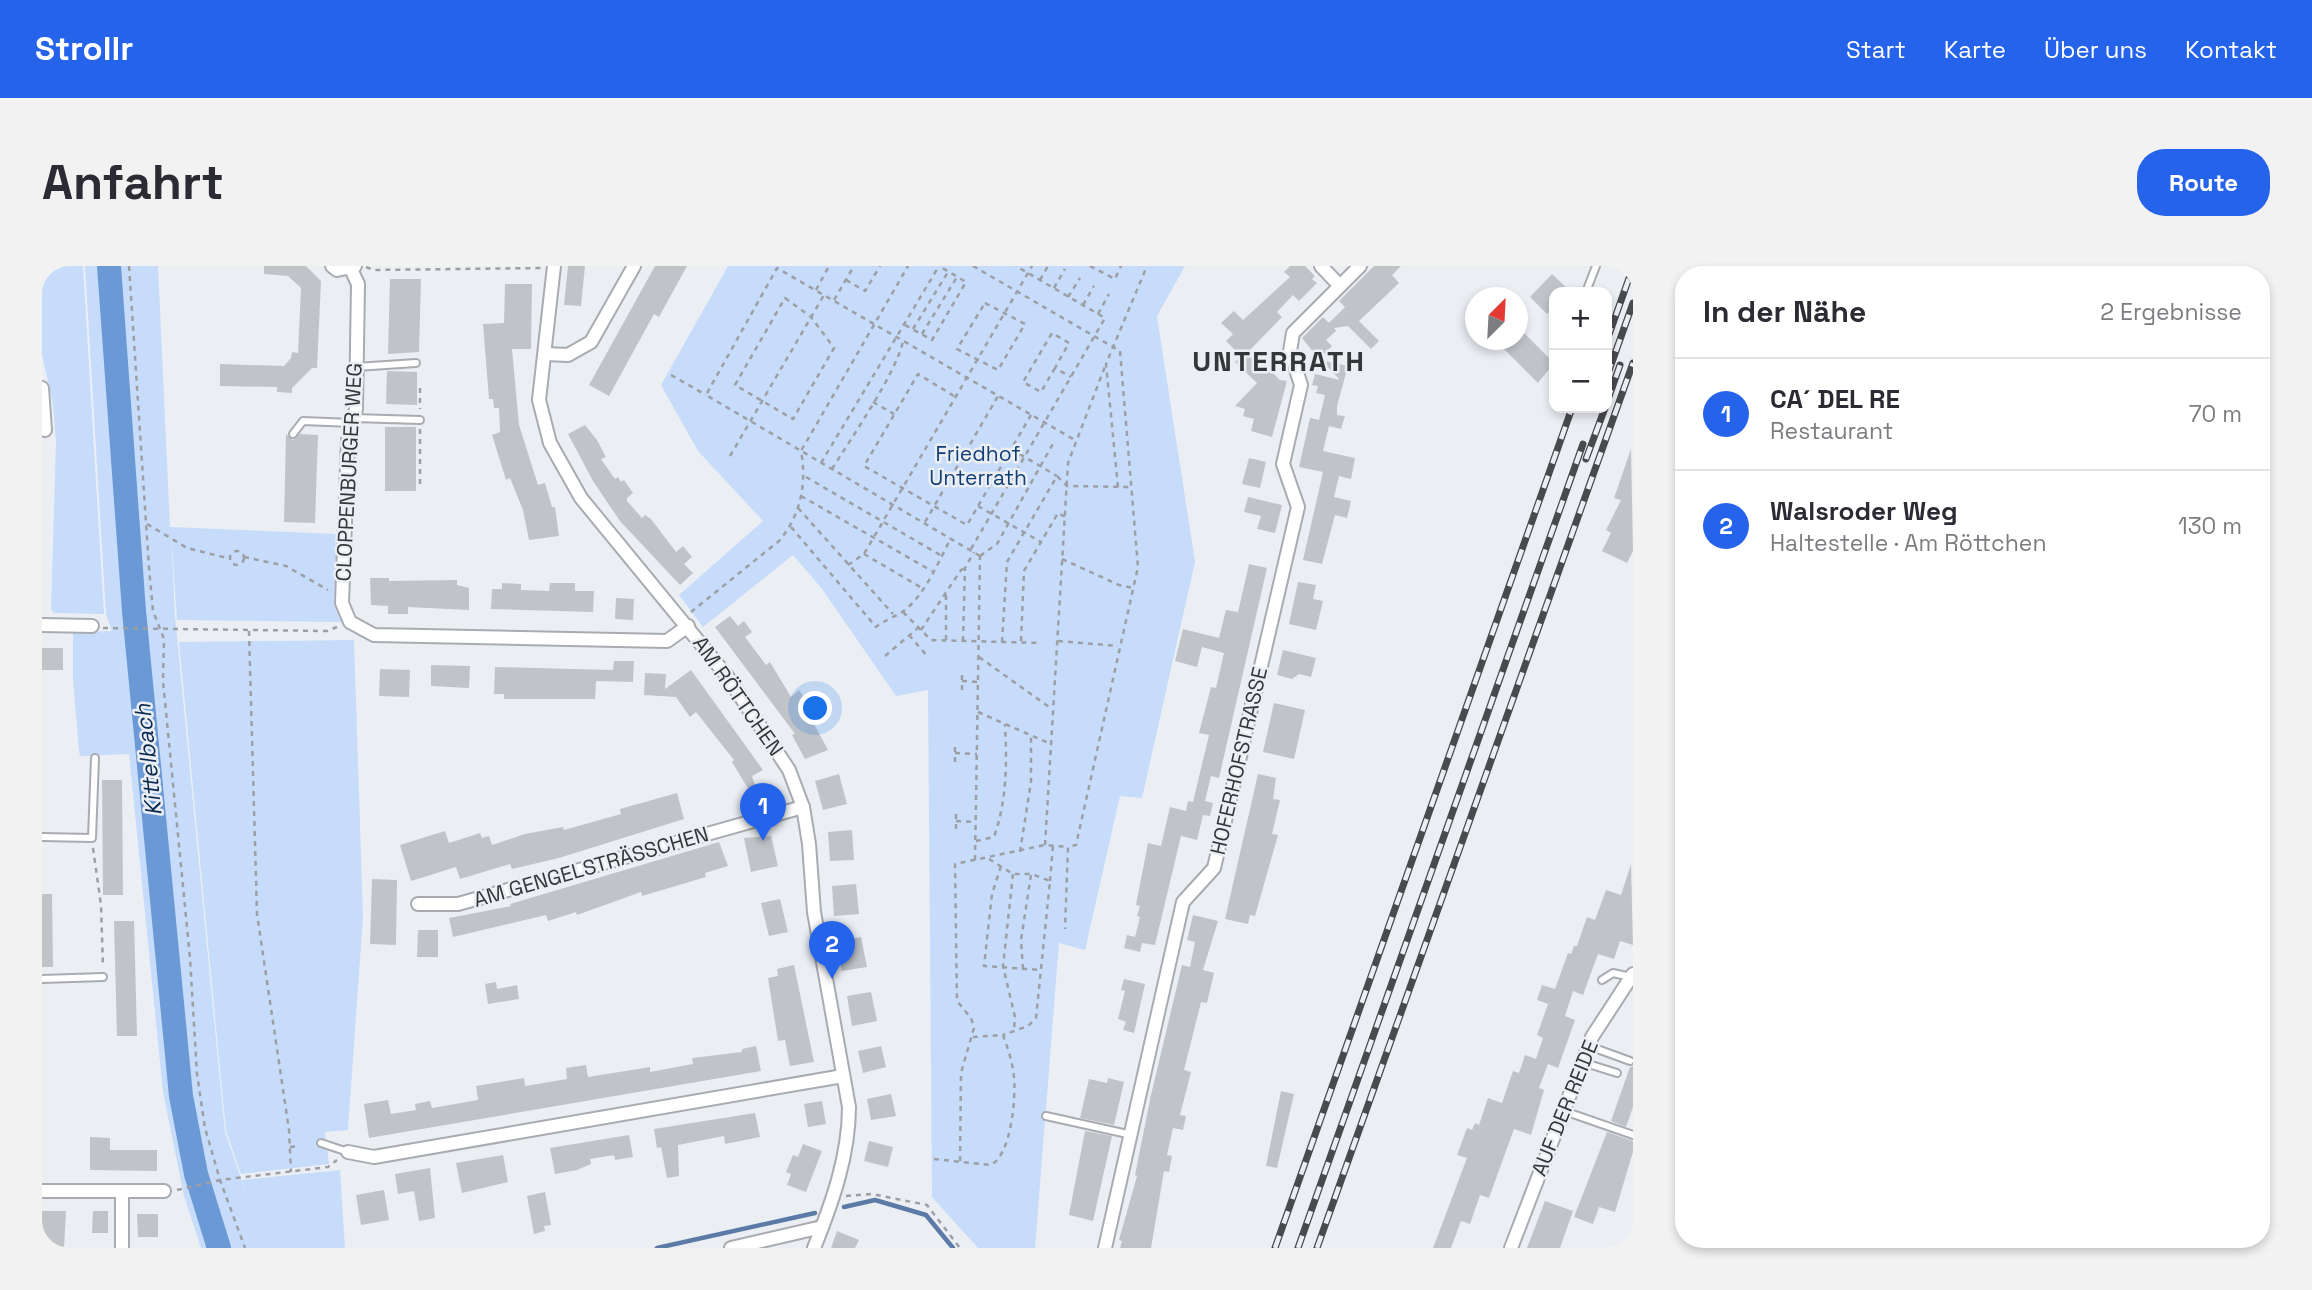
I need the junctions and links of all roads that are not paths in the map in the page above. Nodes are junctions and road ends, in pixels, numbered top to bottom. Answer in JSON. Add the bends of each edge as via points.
{"nodes":[{"id":1,"x":332,"y":266,"type":"edge"},
{"id":2,"x":634,"y":266,"type":"edge"},
{"id":3,"x":1321,"y":266,"type":"edge"},
{"id":4,"x":1360,"y":266,"type":"edge"},
{"id":5,"x":1596,"y":266,"type":"edge"},
{"id":6,"x":356,"y":267,"type":"edge"},
{"id":7,"x":554,"y":267,"type":"edge"},
{"id":8,"x":1340,"y":286,"type":"junction"},
{"id":9,"x":1588,"y":287,"type":"edge"},
{"id":10,"x":546,"y":354,"type":"junction"},
{"id":11,"x":416,"y":363,"type":"dead end"},
{"id":12,"x":356,"y":367,"type":"junction"},
{"id":13,"x":42,"y":388,"type":"edge"},
{"id":14,"x":420,"y":420,"type":"road end"},
{"id":15,"x":353,"y":421,"type":"junction"},
{"id":16,"x":44,"y":430,"type":"edge"},
{"id":17,"x":293,"y":434,"type":"dead end"},
{"id":18,"x":685,"y":622,"type":"junction"},
{"id":19,"x":42,"y":625,"type":"edge"},
{"id":20,"x":92,"y":626,"type":"dead end"},
{"id":21,"x":95,"y":758,"type":"dead end"},
{"id":22,"x":803,"y":807,"type":"junction"},
{"id":23,"x":42,"y":837,"type":"edge"},
{"id":24,"x":418,"y":904,"type":"dead end"},
{"id":25,"x":103,"y":977,"type":"road end"},
{"id":26,"x":42,"y":979,"type":"edge"},
{"id":27,"x":1602,"y":980,"type":"dead end"},
{"id":28,"x":1631,"y":981,"type":"edge"},
{"id":29,"x":1588,"y":1046,"type":"junction"},
{"id":30,"x":1630,"y":1061,"type":"dead end"},
{"id":31,"x":1582,"y":1062,"type":"junction"},
{"id":32,"x":1618,"y":1073,"type":"dead end"},
{"id":33,"x":844,"y":1076,"type":"junction"},
{"id":34,"x":1562,"y":1110,"type":"junction"},
{"id":35,"x":1046,"y":1115,"type":"dead end"},
{"id":36,"x":1132,"y":1135,"type":"junction"},
{"id":37,"x":1633,"y":1135,"type":"edge"},
{"id":38,"x":321,"y":1143,"type":"dead end"},
{"id":39,"x":348,"y":1152,"type":"joint"},
{"id":40,"x":170,"y":1190,"type":"road end"},
{"id":41,"x":42,"y":1191,"type":"edge"},
{"id":42,"x":122,"y":1191,"type":"junction"},
{"id":43,"x":822,"y":1227,"type":"junction"},
{"id":44,"x":122,"y":1248,"type":"edge"},
{"id":45,"x":731,"y":1248,"type":"edge"},
{"id":46,"x":814,"y":1248,"type":"edge"},
{"id":47,"x":1105,"y":1248,"type":"edge"},
{"id":48,"x":1511,"y":1248,"type":"edge"}],
"edges":[{"from":1,"to":6,"type":"street","via":[[337,270]]},
{"from":2,"to":10,"type":"street","via":[[591,342],[568,355]]},
{"from":3,"to":8,"type":"street"},
{"from":4,"to":8,"type":"street","name":"HOFERHOFSTRASSE"},
{"from":5,"to":9,"type":"lane"},
{"from":6,"to":12,"type":"street","name":"CLOPPENBURGER WEG"},
{"from":7,"to":10,"type":"street","name":"AM RÖTTCHEN"},
{"from":8,"to":36,"type":"street","name":"HOFERHOFSTRASSE","via":[[1293,333],[1289,343],[1301,385],[1283,464],[1298,508],[1214,868],[1183,902]]},
{"from":10,"to":18,"type":"street","name":"AM RÖTTCHEN","via":[[539,400],[550,443],[581,498]]},
{"from":11,"to":12,"type":"lane"},
{"from":12,"to":15,"type":"street","name":"CLOPPENBURGER WEG"},
{"from":13,"to":16,"type":"street"},
{"from":14,"to":15,"type":"lane"},
{"from":15,"to":17,"type":"lane","via":[[303,421]]},
{"from":15,"to":18,"type":"street","name":"CLOPPENBURGER WEG","via":[[348,440],[342,591],[344,613],[350,622],[374,635],[667,641]]},
{"from":18,"to":22,"type":"street","name":"AM RÖTTCHEN","via":[[772,740]]},
{"from":19,"to":20,"type":"street"},
{"from":21,"to":23,"type":"lane","via":[[92,838]]},
{"from":22,"to":24,"type":"street","name":"AM GENGELSTRÄSSCHEN","via":[[458,904]]},
{"from":22,"to":33,"type":"street","name":"AM RÖTTCHEN","via":[[814,912]]},
{"from":25,"to":26,"type":"lane"},
{"from":27,"to":28,"type":"lane","via":[[1613,973]]},
{"from":28,"to":29,"type":"street","name":"AUF DER REIDE"},
{"from":29,"to":30,"type":"lane"},
{"from":29,"to":31,"type":"street","name":"AUF DER REIDE"},
{"from":31,"to":32,"type":"lane"},
{"from":31,"to":34,"type":"street","name":"AUF DER REIDE"},
{"from":33,"to":39,"type":"street","via":[[374,1157]]},
{"from":33,"to":43,"type":"street","name":"AM RÖTTCHEN","via":[[849,1135]]},
{"from":34,"to":37,"type":"lane"},
{"from":34,"to":48,"type":"street","name":"AUF DER REIDE"},
{"from":35,"to":36,"type":"lane"},
{"from":36,"to":47,"type":"street","name":"HOFERHOFSTRASSE"},
{"from":38,"to":39,"type":"lane"},
{"from":40,"to":42,"type":"street"},
{"from":41,"to":42,"type":"street"},
{"from":42,"to":44,"type":"street"},
{"from":43,"to":45,"type":"street"},
{"from":43,"to":46,"type":"street","name":"AM RÖTTCHEN"}]}
